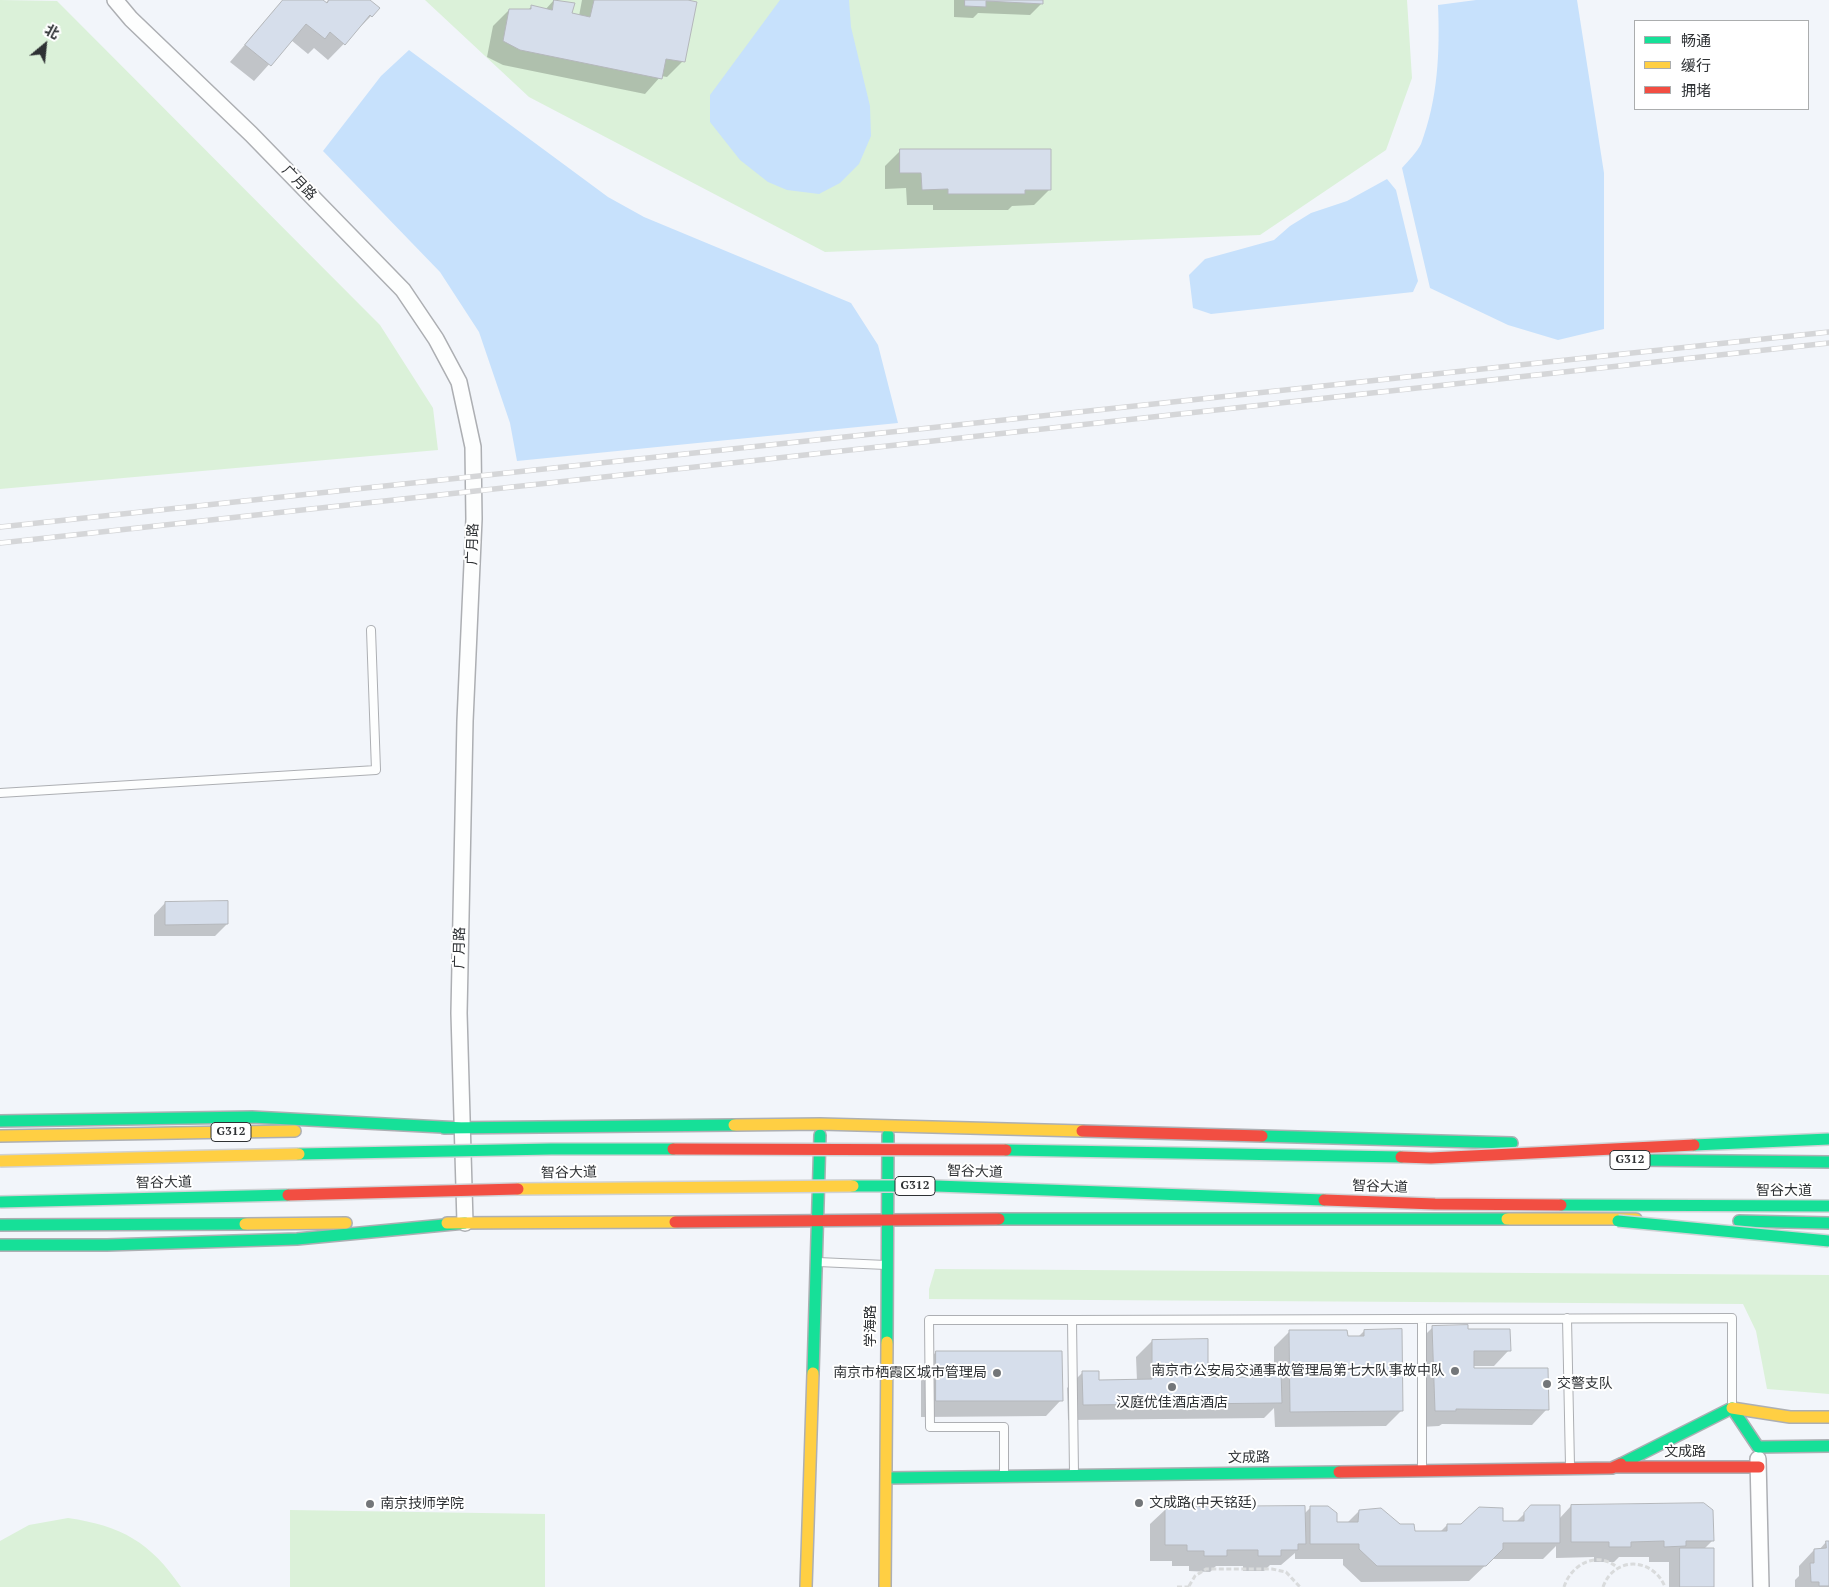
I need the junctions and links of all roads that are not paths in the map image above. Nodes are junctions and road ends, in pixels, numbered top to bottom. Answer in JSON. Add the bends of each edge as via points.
{"nodes":[{"id":1,"x":115,"y":0,"type":"edge"},
{"id":2,"x":371,"y":630,"type":"dead end"},
{"id":3,"x":0,"y":793,"type":"edge"},
{"id":4,"x":0,"y":1121,"type":"edge"},
{"id":5,"x":820,"y":1124,"type":"junction"},
{"id":6,"x":888,"y":1125,"type":"junction"},
{"id":7,"x":461,"y":1128,"type":"junction"},
{"id":8,"x":0,"y":1136,"type":"edge"},
{"id":9,"x":1829,"y":1139,"type":"edge"},
{"id":10,"x":1829,"y":1148,"type":"edge"},
{"id":11,"x":1431,"y":1158,"type":"junction"},
{"id":12,"x":0,"y":1161,"type":"edge"},
{"id":13,"x":1829,"y":1162,"type":"edge"},
{"id":14,"x":0,"y":1202,"type":"edge"},
{"id":15,"x":1435,"y":1204,"type":"junction"},
{"id":16,"x":1829,"y":1206,"type":"edge"},
{"id":17,"x":887,"y":1219,"type":"junction"},
{"id":18,"x":817,"y":1221,"type":"junction"},
{"id":19,"x":466,"y":1223,"type":"junction"},
{"id":20,"x":1829,"y":1223,"type":"edge"},
{"id":21,"x":0,"y":1225,"type":"edge"},
{"id":22,"x":1829,"y":1241,"type":"edge"},
{"id":23,"x":0,"y":1245,"type":"edge"},
{"id":24,"x":815,"y":1262,"type":"junction"},
{"id":25,"x":886,"y":1265,"type":"junction"},
{"id":26,"x":1568,"y":1318,"type":"junction"},
{"id":27,"x":1422,"y":1319,"type":"junction"},
{"id":28,"x":1072,"y":1320,"type":"junction"},
{"id":29,"x":1732,"y":1408,"type":"junction"},
{"id":30,"x":1829,"y":1417,"type":"edge"},
{"id":31,"x":1829,"y":1446,"type":"edge"},
{"id":32,"x":1758,"y":1447,"type":"junction"},
{"id":33,"x":1759,"y":1467,"type":"junction"},
{"id":34,"x":1612,"y":1468,"type":"junction"},
{"id":35,"x":1570,"y":1469,"type":"junction"},
{"id":36,"x":1422,"y":1471,"type":"junction"},
{"id":37,"x":1004,"y":1476,"type":"junction"},
{"id":38,"x":1074,"y":1476,"type":"junction"},
{"id":39,"x":887,"y":1478,"type":"junction"},
{"id":40,"x":806,"y":1587,"type":"edge"},
{"id":41,"x":885,"y":1587,"type":"edge"},
{"id":42,"x":1761,"y":1587,"type":"edge"}],
"edges":[{"from":1,"to":7,"type":"street","name":"广月路","via":[[403,290],[436,339],[459,382],[473,447],[474,519],[459,984]]},
{"from":2,"to":3,"type":"lane","via":[[376,770]]},
{"from":4,"to":7,"type":"main road","via":[[252,1117]]},
{"from":5,"to":6,"type":"main road","number":"G312"},
{"from":5,"to":7,"type":"main road","number":"G312"},
{"from":5,"to":18,"type":"main road"},
{"from":6,"to":10,"type":"main road","number":"G312","via":[[1699,1148]]},
{"from":6,"to":17,"type":"main road","name":"学海路"},
{"from":7,"to":8,"type":"main road","number":"G312"},
{"from":7,"to":19,"type":"street","name":"广月路"},
{"from":9,"to":11,"type":"main road","bridge":true},
{"from":11,"to":12,"type":"main road","name":"智谷大道","number":"G312","bridge":true,"via":[[934,1149],[550,1149]]},
{"from":11,"to":13,"type":"main road","name":"智谷大道","number":"G312","bridge":true},
{"from":14,"to":15,"type":"main road","name":"智谷大道","number":"G312","bridge":true,"via":[[549,1188],[936,1186]]},
{"from":15,"to":16,"type":"main road","name":"智谷大道","number":"G312","bridge":true},
{"from":15,"to":22,"type":"main road","bridge":true},
{"from":17,"to":18,"type":"main road"},
{"from":17,"to":20,"type":"main road","via":[[1655,1219]]},
{"from":17,"to":25,"type":"main road","name":"学海路"},
{"from":18,"to":19,"type":"main road"},
{"from":18,"to":24,"type":"main road"},
{"from":19,"to":21,"type":"main road"},
{"from":19,"to":23,"type":"main road","via":[[297,1239]]},
{"from":24,"to":25,"type":"lane"},
{"from":24,"to":40,"type":"main road"},
{"from":25,"to":39,"type":"main road","name":"学海路"},
{"from":26,"to":27,"type":"lane"},
{"from":26,"to":29,"type":"lane","via":[[1732,1318]]},
{"from":26,"to":35,"type":"lane"},
{"from":27,"to":28,"type":"lane"},
{"from":27,"to":36,"type":"lane"},
{"from":28,"to":37,"type":"lane","via":[[929,1320],[930,1427],[1004,1427]]},
{"from":28,"to":38,"type":"lane"},
{"from":29,"to":30,"type":"main road","via":[[1790,1417]]},
{"from":29,"to":32,"type":"main road"},
{"from":29,"to":34,"type":"main road","name":"文成路"},
{"from":31,"to":32,"type":"main road"},
{"from":32,"to":33,"type":"street"},
{"from":33,"to":34,"type":"main road","name":"文成路"},
{"from":33,"to":42,"type":"street"},
{"from":34,"to":35,"type":"main road","name":"文成路"},
{"from":35,"to":36,"type":"main road","name":"文成路"},
{"from":36,"to":38,"type":"main road","name":"文成路"},
{"from":37,"to":38,"type":"main road","name":"文成路"},
{"from":37,"to":39,"type":"main road","name":"文成路"},
{"from":39,"to":41,"type":"main road","name":"学海路"}]}
